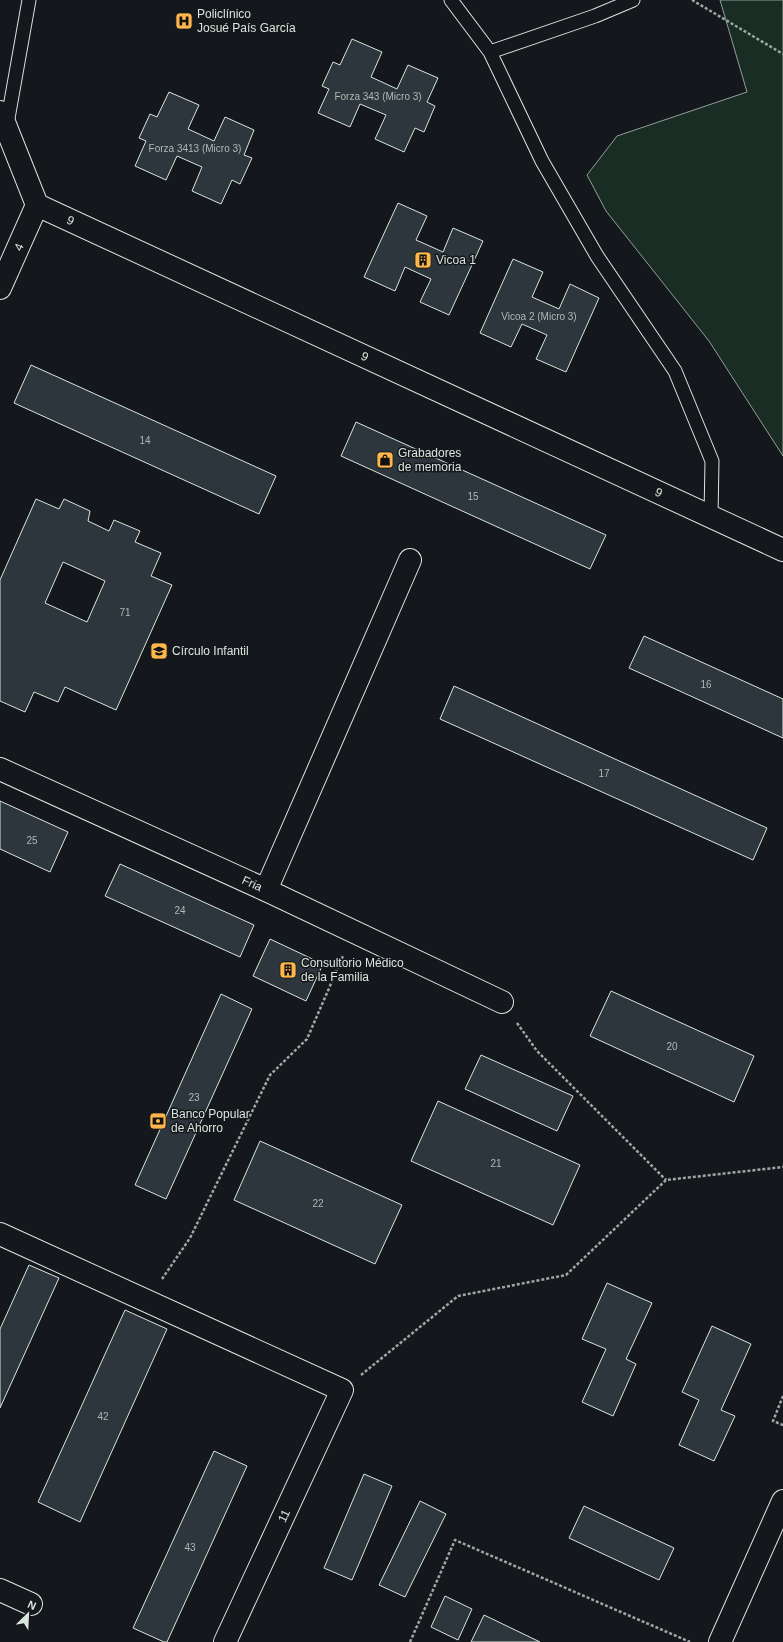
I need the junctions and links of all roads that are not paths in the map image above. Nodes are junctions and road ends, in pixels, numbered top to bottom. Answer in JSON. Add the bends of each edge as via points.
{"nodes":[{"id":1,"x":29,"y":0,"type":"edge"},
{"id":2,"x":451,"y":0,"type":"edge"},
{"id":3,"x":633,"y":0,"type":"edge"},
{"id":4,"x":490,"y":52,"type":"junction"},
{"id":5,"x":3,"y":120,"type":"edge"},
{"id":6,"x":37,"y":205,"type":"junction"},
{"id":7,"x":0,"y":288,"type":"edge"},
{"id":8,"x":710,"y":516,"type":"junction"},
{"id":9,"x":783,"y":550,"type":"edge"},
{"id":10,"x":410,"y":560,"type":"dead end"},
{"id":11,"x":0,"y":768,"type":"edge"},
{"id":12,"x":266,"y":890,"type":"junction"},
{"id":13,"x":502,"y":1002,"type":"road end"},
{"id":14,"x":0,"y":1234,"type":"edge"},
{"id":15,"x":783,"y":1501,"type":"edge"},
{"id":16,"x":0,"y":1590,"type":"edge"},
{"id":17,"x":31,"y":1604,"type":"dead end"},
{"id":18,"x":225,"y":1642,"type":"edge"},
{"id":19,"x":720,"y":1642,"type":"edge"}],
"edges":[{"from":1,"to":5,"type":"lane"},
{"from":2,"to":4,"type":"lane"},
{"from":3,"to":4,"type":"lane","via":[[595,16]]},
{"from":4,"to":8,"type":"lane","via":[[542,161],[597,256],[675,371],[712,461]]},
{"from":5,"to":6,"type":"street"},
{"from":6,"to":7,"type":"street","name":"4"},
{"from":6,"to":8,"type":"street","name":"9"},
{"from":8,"to":9,"type":"street","name":"9"},
{"from":10,"to":12,"type":"street"},
{"from":11,"to":12,"type":"street","name":"Fria"},
{"from":12,"to":13,"type":"street","name":"Fria"},
{"from":14,"to":18,"type":"street","name":"11","via":[[342,1390]]},
{"from":15,"to":19,"type":"street"},
{"from":16,"to":17,"type":"street"}]}
